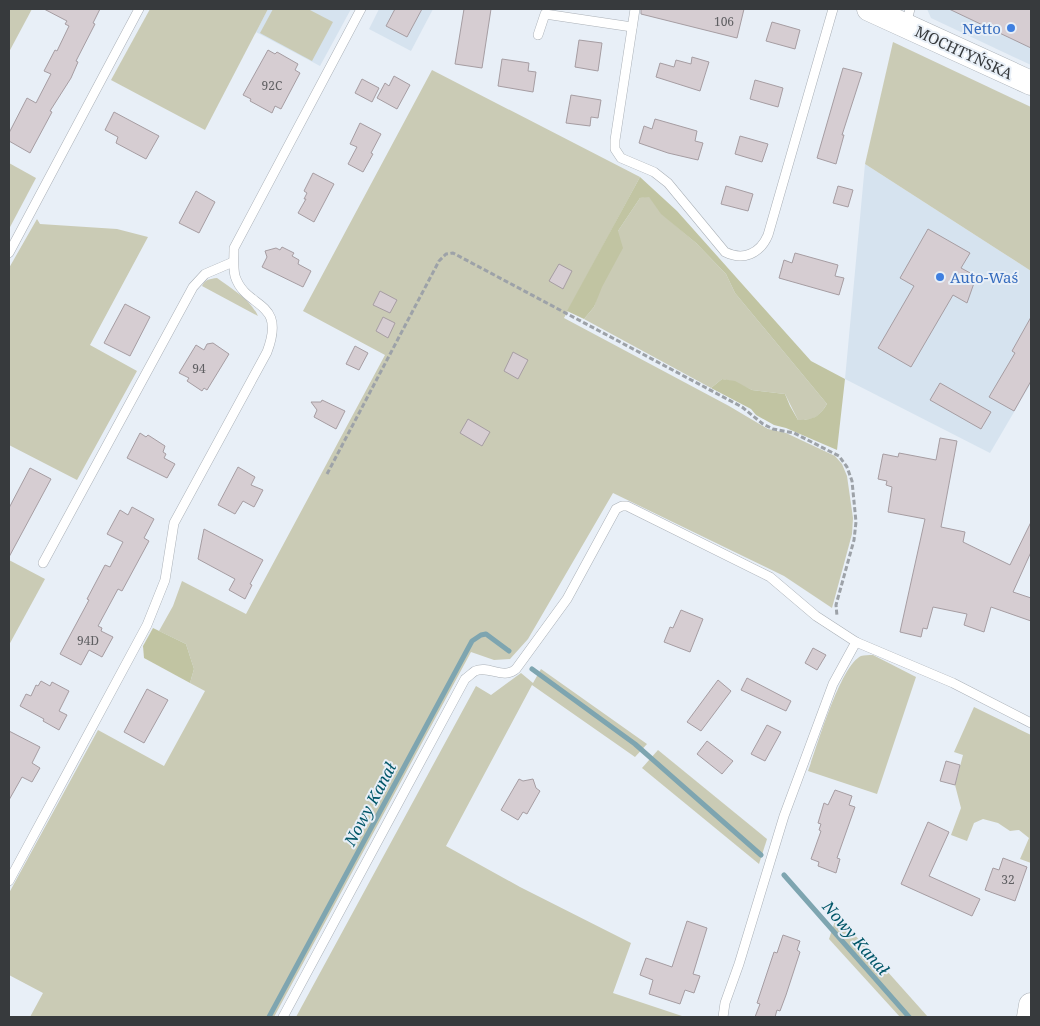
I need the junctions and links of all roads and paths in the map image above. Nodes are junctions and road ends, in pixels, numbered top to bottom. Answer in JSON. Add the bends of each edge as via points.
{"nodes":[{"id":1,"x":139,"y":9,"type":"edge"},
{"id":2,"x":361,"y":9,"type":"edge"},
{"id":3,"x":635,"y":9,"type":"edge"},
{"id":4,"x":833,"y":9,"type":"edge"},
{"id":5,"x":869,"y":9,"type":"edge"},
{"id":6,"x":908,"y":17,"type":"edge"},
{"id":7,"x":632,"y":27,"type":"junction"},
{"id":8,"x":538,"y":35,"type":"dead end"},
{"id":9,"x":1031,"y":83,"type":"edge"},
{"id":10,"x":9,"y":253,"type":"edge"},
{"id":11,"x":233,"y":262,"type":"junction"},
{"id":12,"x":327,"y":474,"type":"dead end"},
{"id":13,"x":43,"y":563,"type":"dead end"},
{"id":14,"x":840,"y":631,"type":"junction"},
{"id":15,"x":856,"y":642,"type":"junction"},
{"id":16,"x":1031,"y":723,"type":"edge"},
{"id":17,"x":9,"y":882,"type":"edge"},
{"id":18,"x":1031,"y":1005,"type":"edge"},
{"id":19,"x":283,"y":1017,"type":"edge"},
{"id":20,"x":723,"y":1017,"type":"edge"},
{"id":21,"x":1029,"y":1017,"type":"edge"}],
"edges":[{"from":1,"to":10,"type":"lane"},
{"from":2,"to":11,"type":"lane","via":[[234,248]]},
{"from":3,"to":7,"type":"lane"},
{"from":4,"to":7,"type":"lane","via":[[768,235],[760,249],[746,256],[725,252],[662,177],[621,158],[615,149]]},
{"from":5,"to":6,"type":"street","name":"MOCHTYŃSKA"},
{"from":6,"to":9,"type":"street","name":"MOCHTYŃSKA"},
{"from":7,"to":8,"type":"lane","via":[[545,14]]},
{"from":11,"to":13,"type":"lane","via":[[205,274],[193,287]]},
{"from":11,"to":17,"type":"lane","via":[[240,286],[270,316],[273,327],[270,346],[174,523],[165,580],[146,625]]},
{"from":12,"to":14,"type":"path","via":[[439,261],[446,254],[453,253],[742,408],[763,424],[794,433],[839,456],[852,481],[856,522],[836,605]]},
{"from":14,"to":15,"type":"lane"},
{"from":14,"to":19,"type":"lane","via":[[816,616],[770,578],[627,506],[616,509],[566,599],[516,669],[506,674],[476,671],[465,679]]},
{"from":15,"to":16,"type":"lane","via":[[953,683]]},
{"from":15,"to":20,"type":"lane","via":[[833,684],[784,816]]},
{"from":18,"to":21,"type":"street"}]}
